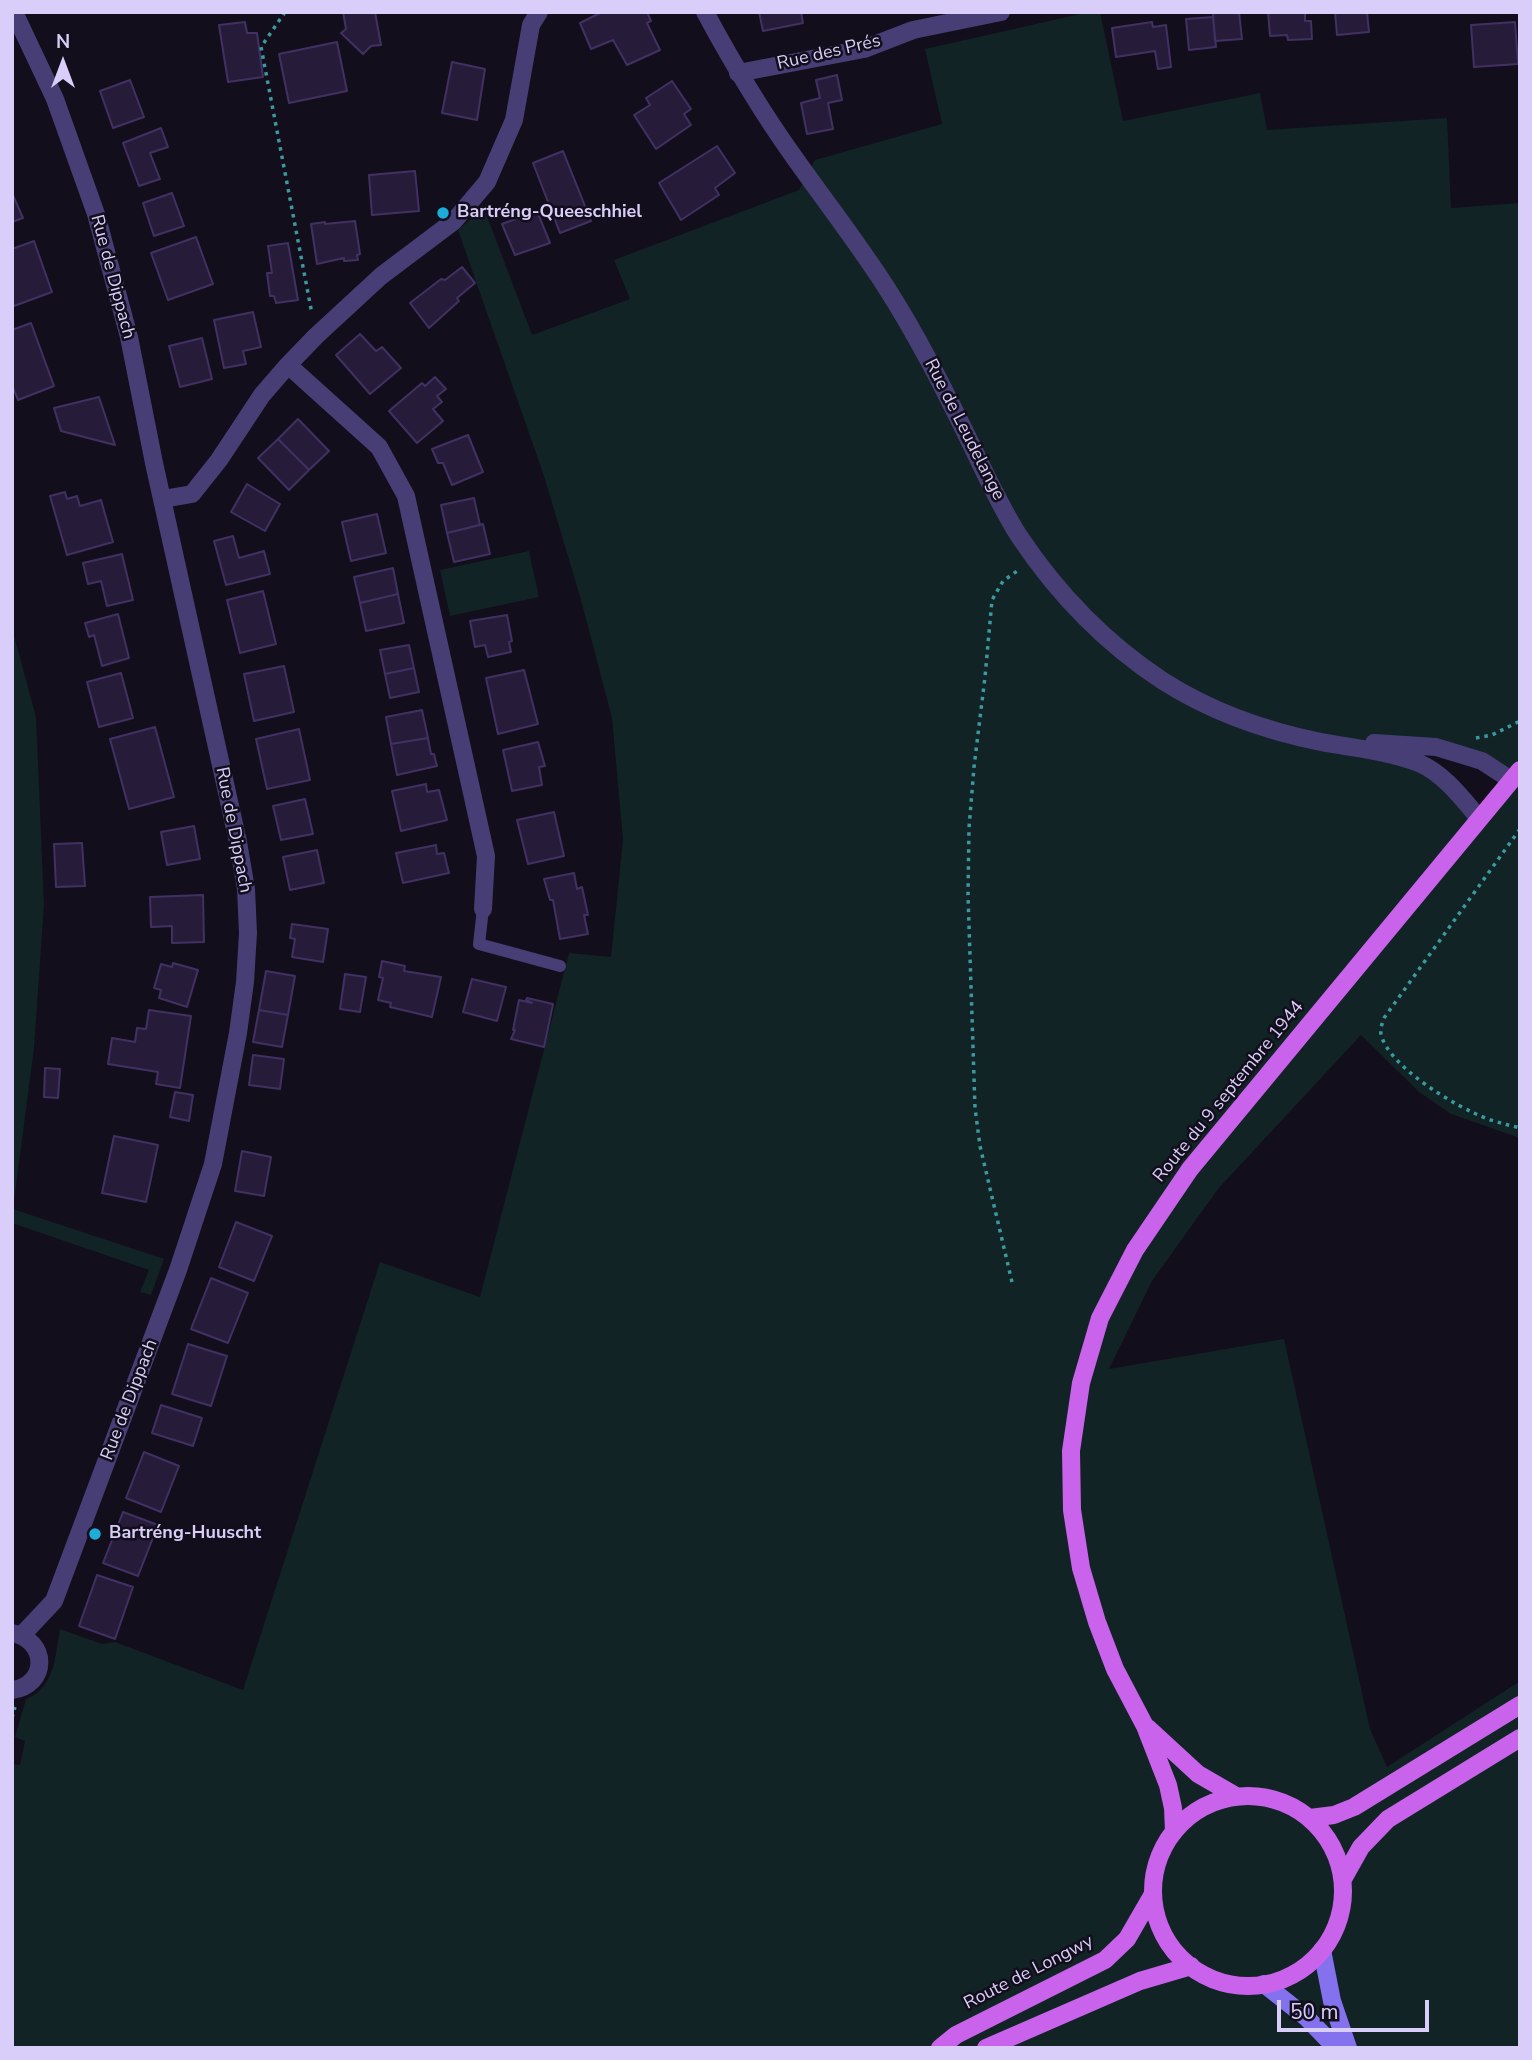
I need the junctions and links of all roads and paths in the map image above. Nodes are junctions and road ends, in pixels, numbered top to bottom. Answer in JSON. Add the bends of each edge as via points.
{"nodes":[{"id":1,"x":14,"y":12,"type":"edge"},
{"id":2,"x":285,"y":12,"type":"edge"},
{"id":3,"x":538,"y":12,"type":"edge"},
{"id":4,"x":705,"y":12,"type":"edge"},
{"id":5,"x":1001,"y":12,"type":"edge"},
{"id":6,"x":18,"y":33,"type":"edge"},
{"id":7,"x":738,"y":74,"type":"junction"},
{"id":8,"x":316,"y":336,"type":"junction"},
{"id":9,"x":288,"y":365,"type":"junction"},
{"id":10,"x":163,"y":499,"type":"junction"},
{"id":11,"x":1034,"y":558,"type":"junction"},
{"id":12,"x":1520,"y":721,"type":"edge"},
{"id":13,"x":1469,"y":740,"type":"dead end"},
{"id":14,"x":1318,"y":741,"type":"junction"},
{"id":15,"x":1516,"y":775,"type":"edge"},
{"id":16,"x":1479,"y":818,"type":"junction"},
{"id":17,"x":1520,"y":829,"type":"edge"},
{"id":18,"x":483,"y":909,"type":"joint"},
{"id":19,"x":560,"y":966,"type":"dead end"},
{"id":20,"x":1520,"y":1128,"type":"edge"},
{"id":21,"x":1012,"y":1282,"type":"dead end"},
{"id":22,"x":17,"y":1634,"type":"edge"},
{"id":23,"x":12,"y":1690,"type":"edge"},
{"id":24,"x":1520,"y":1705,"type":"edge"},
{"id":25,"x":1146,"y":1726,"type":"junction"},
{"id":26,"x":1520,"y":1738,"type":"edge"},
{"id":27,"x":1236,"y":1796,"type":"junction"},
{"id":28,"x":1310,"y":1818,"type":"junction"},
{"id":29,"x":1174,"y":1832,"type":"junction"},
{"id":30,"x":1343,"y":1879,"type":"junction"},
{"id":31,"x":1153,"y":1894,"type":"junction"},
{"id":32,"x":1322,"y":1950,"type":"junction"},
{"id":33,"x":1191,"y":1966,"type":"junction"},
{"id":34,"x":1264,"y":1984,"type":"junction"},
{"id":35,"x":940,"y":2048,"type":"edge"},
{"id":36,"x":986,"y":2048,"type":"edge"},
{"id":37,"x":1336,"y":2048,"type":"edge"},
{"id":38,"x":1348,"y":2048,"type":"edge"}],
"edges":[{"from":1,"to":6,"type":"street","name":"Rue de Dippach"},
{"from":2,"to":8,"type":"path","via":[[261,47]]},
{"from":3,"to":8,"type":"street","via":[[531,25],[513,120],[487,182],[454,221],[381,276]]},
{"from":4,"to":7,"type":"street","name":"Rue de Leudelange"},
{"from":5,"to":7,"type":"street","name":"Rue des Prés","via":[[913,30],[864,49]]},
{"from":6,"to":10,"type":"street","name":"Rue de Dippach","via":[[55,99],[96,214],[129,337]]},
{"from":7,"to":11,"type":"street","name":"Rue de Leudelange","via":[[887,288]]},
{"from":8,"to":9,"type":"street"},
{"from":9,"to":10,"type":"street","via":[[192,494]]},
{"from":9,"to":18,"type":"street","via":[[379,447],[406,496],[486,856]]},
{"from":10,"to":22,"type":"street","name":"Rue de Dippach","via":[[246,889],[245,982],[213,1164],[178,1270],[54,1601]]},
{"from":11,"to":14,"type":"street","name":"Rue de Leudelange","via":[[1097,630],[1163,680],[1245,720]]},
{"from":11,"to":21,"type":"path","via":[[1003,581],[992,600],[969,828],[975,1108]]},
{"from":12,"to":13,"type":"path"},
{"from":14,"to":15,"type":"street","name":"Rue de Leudelange","via":[[1436,747]]},
{"from":14,"to":16,"type":"street","name":"Rue de Leudelange","via":[[1421,764],[1450,785]]},
{"from":15,"to":16,"type":"main road","name":"Route du 9 septembre 1944"},
{"from":16,"to":25,"type":"main road","name":"Route du 9 septembre 1944","via":[[1190,1169],[1135,1250],[1100,1318],[1081,1383],[1073,1437],[1072,1510],[1081,1568],[1097,1622],[1115,1669]]},
{"from":17,"to":20,"type":"path","via":[[1384,1018],[1380,1032],[1388,1050],[1428,1087],[1487,1119]]},
{"from":18,"to":19,"type":"lane","via":[[479,944]]},
{"from":22,"to":23,"type":"street","name":"Rue de Dippach","via":[[37,1648],[40,1665],[29,1684]]},
{"from":24,"to":28,"type":"main road","via":[[1354,1807]]},
{"from":25,"to":27,"type":"main road","via":[[1198,1773]]},
{"from":25,"to":29,"type":"main road","via":[[1168,1785]]},
{"from":26,"to":30,"type":"main road","via":[[1388,1819],[1361,1847]]},
{"from":27,"to":28,"type":"main road","via":[[1287,1804]]},
{"from":27,"to":29,"type":"main road","via":[[1191,1815]]},
{"from":28,"to":30,"type":"main road","via":[[1332,1846]]},
{"from":29,"to":31,"type":"main road","via":[[1162,1851]]},
{"from":30,"to":32,"type":"main road","via":[[1343,1904]]},
{"from":31,"to":33,"type":"main road","via":[[1164,1935]]},
{"from":31,"to":35,"type":"main road","name":"Route de Longwy","via":[[1127,1939],[1105,1960],[956,2035]]},
{"from":32,"to":34,"type":"main road","via":[[1286,1978]]},
{"from":32,"to":38,"type":"main road"},
{"from":33,"to":34,"type":"main road","via":[[1213,1979],[1238,1985]]},
{"from":33,"to":36,"type":"main road","via":[[1140,1980]]},
{"from":34,"to":37,"type":"main road"}]}
